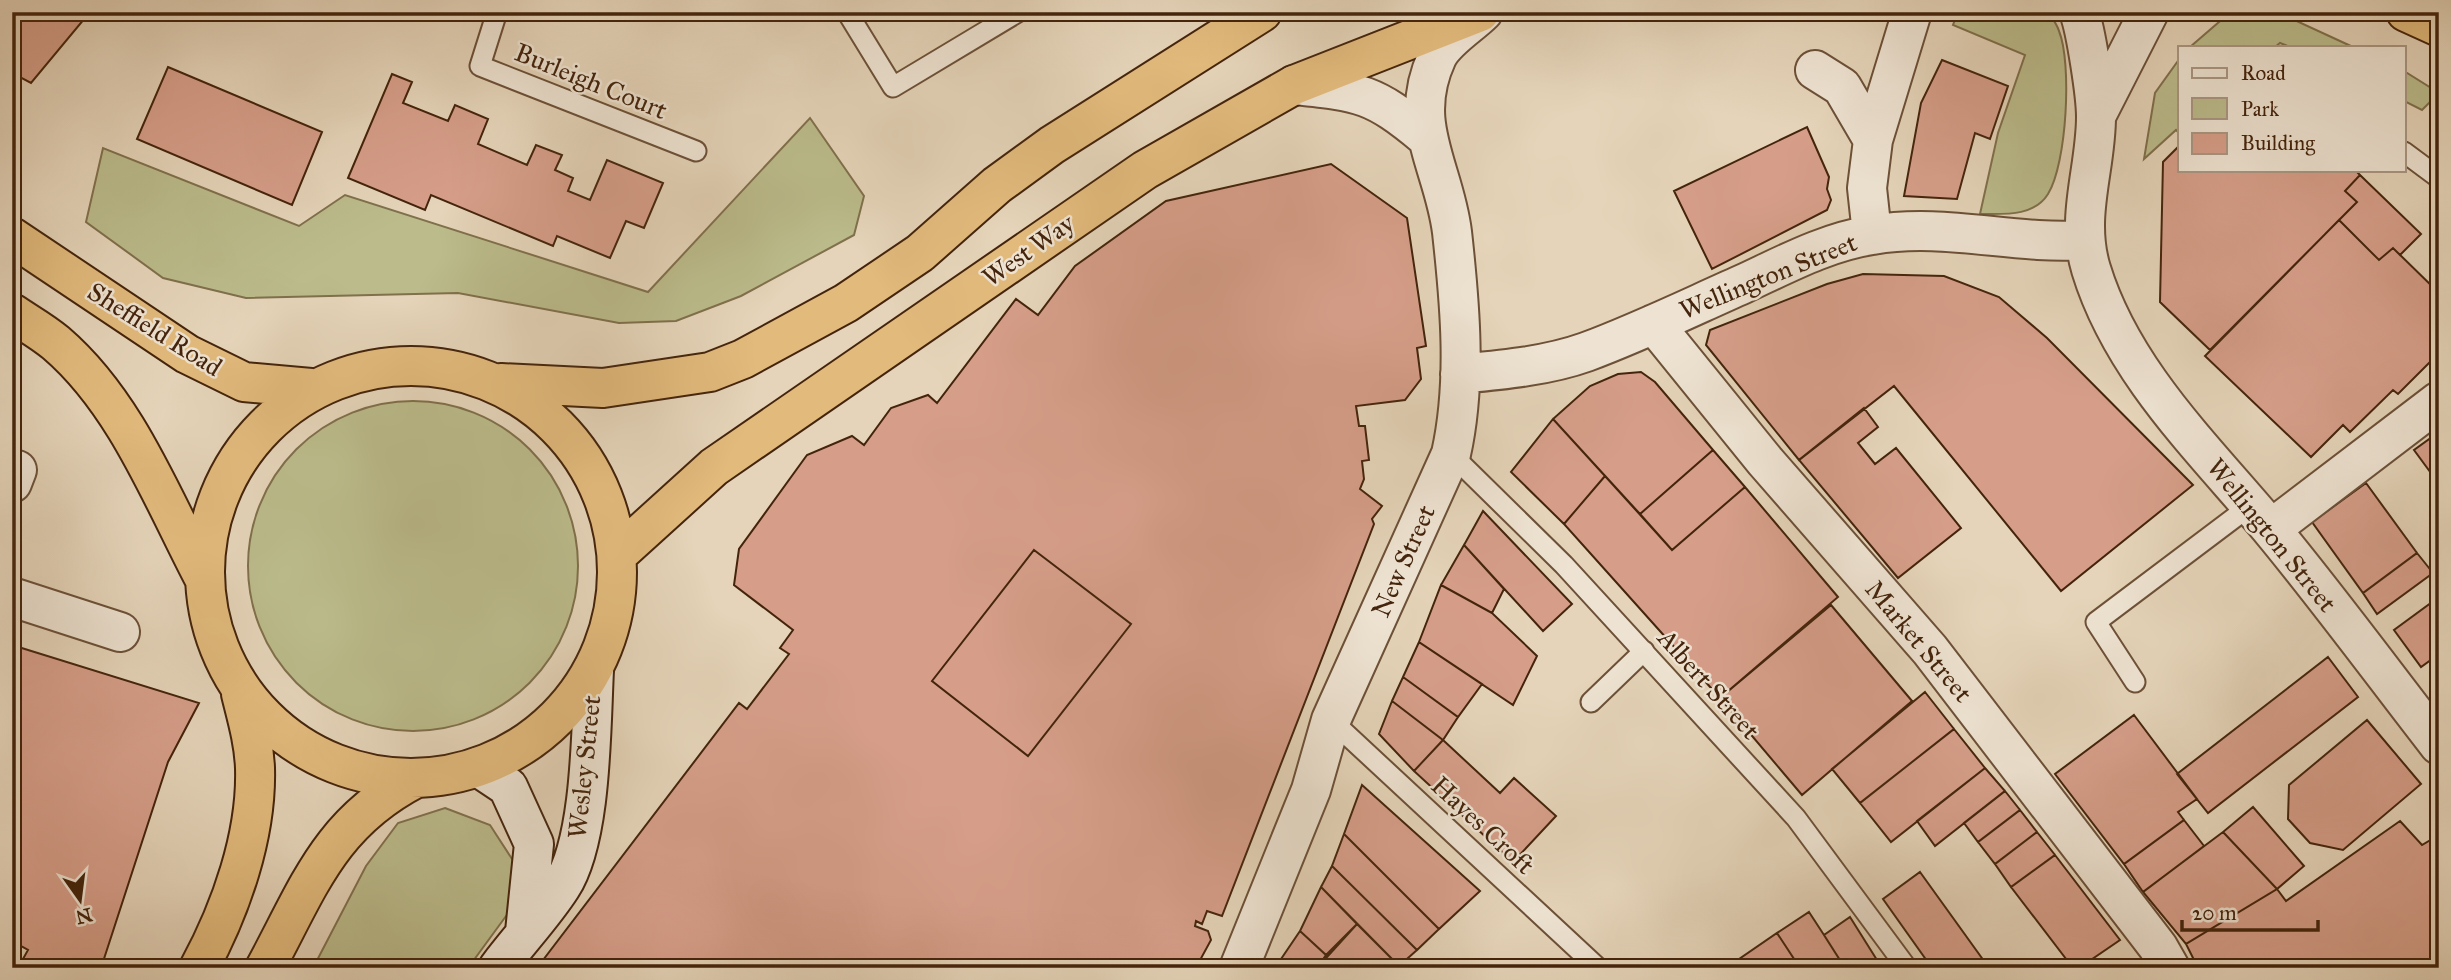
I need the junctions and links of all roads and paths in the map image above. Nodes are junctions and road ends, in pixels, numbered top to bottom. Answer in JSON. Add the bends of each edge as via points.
{"nodes":[{"id":1,"x":497,"y":12,"type":"edge"},
{"id":2,"x":848,"y":12,"type":"edge"},
{"id":3,"x":1018,"y":12,"type":"edge"},
{"id":4,"x":1262,"y":12,"type":"edge"},
{"id":5,"x":1481,"y":12,"type":"edge"},
{"id":6,"x":1913,"y":12,"type":"edge"},
{"id":7,"x":2079,"y":12,"type":"edge"},
{"id":8,"x":2149,"y":12,"type":"edge"},
{"id":9,"x":2406,"y":12,"type":"edge"},
{"id":10,"x":2439,"y":27,"type":"edge"},
{"id":11,"x":1815,"y":70,"type":"dead end"},
{"id":12,"x":1294,"y":85,"type":"junction"},
{"id":13,"x":2096,"y":116,"type":"junction"},
{"id":14,"x":1425,"y":136,"type":"junction"},
{"id":15,"x":1873,"y":140,"type":"junction"},
{"id":16,"x":696,"y":151,"type":"dead end"},
{"id":17,"x":2406,"y":153,"type":"edge"},
{"id":18,"x":2439,"y":177,"type":"edge"},
{"id":19,"x":1872,"y":234,"type":"junction"},
{"id":20,"x":12,"y":237,"type":"edge"},
{"id":21,"x":2084,"y":240,"type":"junction"},
{"id":22,"x":12,"y":313,"type":"edge"},
{"id":23,"x":1654,"y":324,"type":"junction"},
{"id":24,"x":1460,"y":374,"type":"junction"},
{"id":25,"x":496,"y":383,"type":"junction"},
{"id":26,"x":311,"y":388,"type":"junction"},
{"id":27,"x":2439,"y":401,"type":"edge"},
{"id":28,"x":1451,"y":454,"type":"junction"},
{"id":29,"x":2260,"y":518,"type":"junction"},
{"id":30,"x":617,"y":555,"type":"junction"},
{"id":31,"x":204,"y":578,"type":"junction"},
{"id":32,"x":12,"y":597,"type":"edge"},
{"id":33,"x":120,"y":632,"type":"dead end"},
{"id":34,"x":1644,"y":651,"type":"junction"},
{"id":35,"x":594,"y":670,"type":"junction"},
{"id":36,"x":2135,"y":682,"type":"dead end"},
{"id":37,"x":239,"y":686,"type":"junction"},
{"id":38,"x":1591,"y":702,"type":"dead end"},
{"id":39,"x":1331,"y":720,"type":"junction"},
{"id":40,"x":2432,"y":722,"type":"edge"},
{"id":41,"x":478,"y":767,"type":"junction"},
{"id":42,"x":416,"y":778,"type":"junction"},
{"id":43,"x":525,"y":932,"type":"junction"},
{"id":44,"x":200,"y":968,"type":"edge"},
{"id":45,"x":265,"y":968,"type":"edge"},
{"id":46,"x":498,"y":968,"type":"edge"},
{"id":47,"x":1239,"y":968,"type":"edge"},
{"id":48,"x":1598,"y":968,"type":"edge"},
{"id":49,"x":1907,"y":968,"type":"edge"},
{"id":50,"x":2170,"y":968,"type":"edge"}],
"edges":[{"from":1,"to":16,"type":"lane","name":"Burleigh Court","via":[[480,66]]},
{"from":2,"to":3,"type":"lane","via":[[893,87]]},
{"from":4,"to":25,"type":"highway","via":[[1052,145],[997,185],[920,253],[846,303],[743,359],[710,372],[603,388]]},
{"from":5,"to":12,"type":"highway","name":"West Way"},
{"from":5,"to":14,"type":"street","name":"New Street","via":[[1438,54],[1426,91]]},
{"from":6,"to":15,"type":"street"},
{"from":7,"to":13,"type":"street","name":"Wellington Street"},
{"from":8,"to":13,"type":"street","name":"Wellington Street"},
{"from":9,"to":10,"type":"highway"},
{"from":11,"to":15,"type":"street","via":[[1842,87]]},
{"from":12,"to":14,"type":"street","via":[[1353,91],[1388,105]]},
{"from":12,"to":30,"type":"highway","name":"West Way","via":[[1145,170],[722,461]]},
{"from":13,"to":21,"type":"street","name":"Wellington Street"},
{"from":14,"to":24,"type":"street","name":"New Street","via":[[1452,229]]},
{"from":15,"to":19,"type":"street","via":[[1867,188]]},
{"from":17,"to":18,"type":"lane"},
{"from":19,"to":21,"type":"street","name":"Wellington Street","via":[[1925,231]]},
{"from":19,"to":23,"type":"street","name":"Wellington Street","via":[[1828,246]]},
{"from":20,"to":26,"type":"highway","name":"Sheffield Road","via":[[187,354],[244,382]]},
{"from":21,"to":29,"type":"street","name":"Wellington Street","via":[[2100,294],[2130,356]]},
{"from":22,"to":31,"type":"highway","via":[[56,343],[93,382],[126,428]]},
{"from":23,"to":24,"type":"street","name":"Wellington Street","via":[[1583,352],[1504,370]]},
{"from":23,"to":50,"type":"street","name":"Market Street","via":[[1765,461],[1930,650]]},
{"from":24,"to":28,"type":"street","name":"New Street","via":[[1460,413]]},
{"from":25,"to":26,"type":"highway","via":[[449,369],[401,365],[354,373]]},
{"from":25,"to":30,"type":"highway","via":[[541,410],[577,448],[603,493]]},
{"from":26,"to":31,"type":"highway","via":[[265,426],[231,470],[210,522]]},
{"from":27,"to":29,"type":"street"},
{"from":28,"to":34,"type":"lane","name":"Albert Street"},
{"from":28,"to":39,"type":"street","name":"New Street"},
{"from":29,"to":36,"type":"lane","via":[[2096,622]]},
{"from":29,"to":40,"type":"street","name":"Wellington Street"},
{"from":30,"to":35,"type":"highway","via":[[618,587],[610,630]]},
{"from":31,"to":37,"type":"highway","via":[[214,635]]},
{"from":32,"to":33,"type":"street"},
{"from":34,"to":38,"type":"lane"},
{"from":34,"to":49,"type":"lane","name":"Albert Street","via":[[1796,818]]},
{"from":35,"to":41,"type":"highway","via":[[563,712],[524,745]]},
{"from":35,"to":43,"type":"street","name":"Wesley Street","via":[[581,831],[562,886]]},
{"from":37,"to":42,"type":"highway","via":[[272,726],[315,755],[364,773]]},
{"from":37,"to":44,"type":"highway","via":[[251,732],[254,798],[236,878]]},
{"from":39,"to":47,"type":"street","name":"New Street","via":[[1311,790]]},
{"from":39,"to":48,"type":"lane","name":"Hayes Croft"},
{"from":41,"to":42,"type":"highway"},
{"from":41,"to":43,"type":"street","name":"Wesley Street","via":[[508,787],[534,844]]},
{"from":42,"to":45,"type":"highway","via":[[367,808],[342,832]]},
{"from":43,"to":46,"type":"street","name":"Wesley Street"}]}
